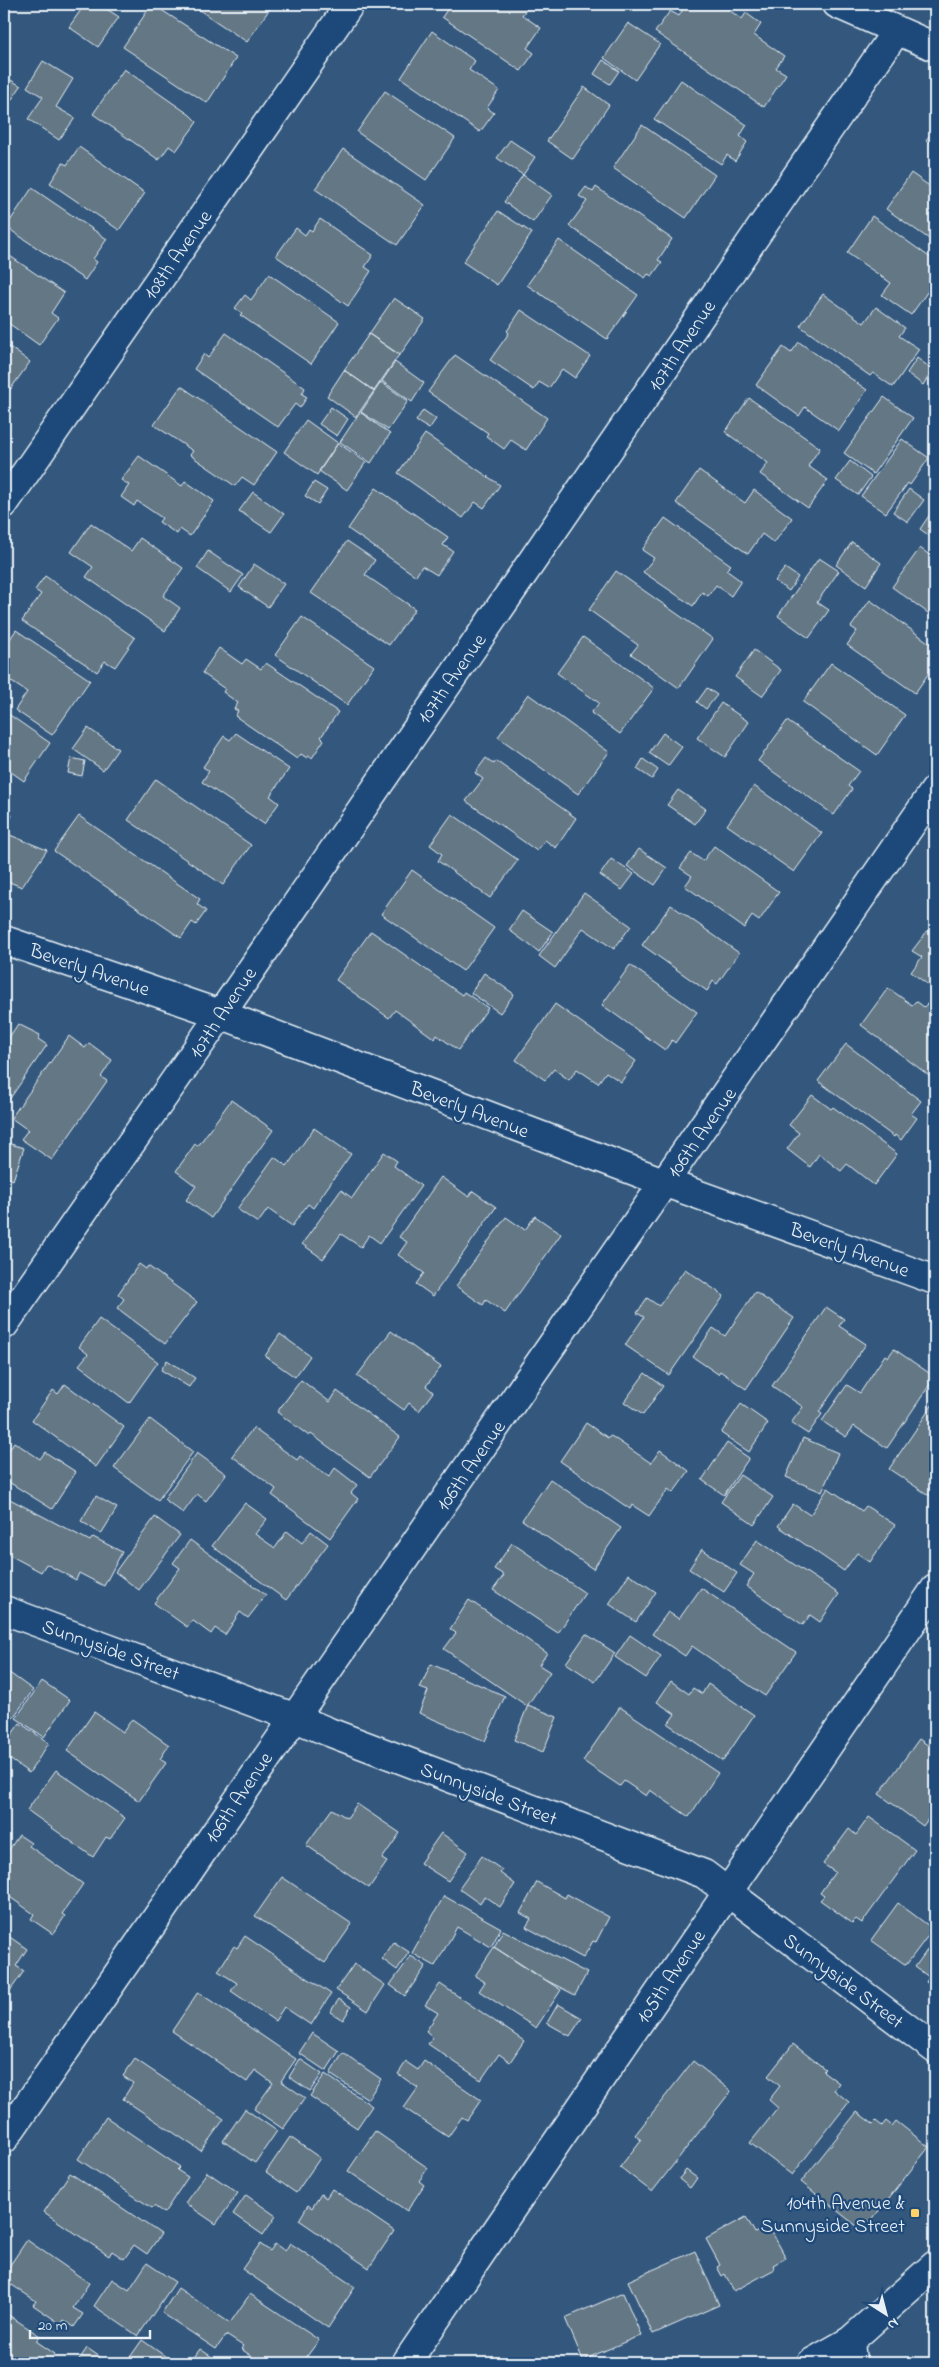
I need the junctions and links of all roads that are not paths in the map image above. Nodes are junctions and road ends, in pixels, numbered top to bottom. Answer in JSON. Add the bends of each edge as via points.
{"nodes":[{"id":1,"x":350,"y":4,"type":"edge"},
{"id":2,"x":837,"y":4,"type":"edge"},
{"id":3,"x":897,"y":30,"type":"junction"},
{"id":4,"x":935,"y":47,"type":"edge"},
{"id":5,"x":4,"y":504,"type":"edge"},
{"id":6,"x":935,"y":790,"type":"edge"},
{"id":7,"x":4,"y":940,"type":"edge"},
{"id":8,"x":220,"y":1014,"type":"junction"},
{"id":9,"x":666,"y":1183,"type":"junction"},
{"id":10,"x":935,"y":1280,"type":"edge"},
{"id":11,"x":4,"y":1325,"type":"edge"},
{"id":12,"x":935,"y":1589,"type":"edge"},
{"id":13,"x":4,"y":1610,"type":"edge"},
{"id":14,"x":293,"y":1716,"type":"junction"},
{"id":15,"x":727,"y":1892,"type":"junction"},
{"id":16,"x":935,"y":2049,"type":"edge"},
{"id":17,"x":4,"y":2139,"type":"edge"},
{"id":18,"x":935,"y":2265,"type":"edge"},
{"id":19,"x":851,"y":2352,"type":"edge"},
{"id":20,"x":406,"y":2363,"type":"edge"},
{"id":21,"x":812,"y":2363,"type":"edge"}],
"edges":[{"from":1,"to":5,"type":"street","name":"108th Avenue"},
{"from":2,"to":3,"type":"street"},
{"from":3,"to":4,"type":"street"},
{"from":3,"to":8,"type":"street","name":"107th Avenue"},
{"from":6,"to":9,"type":"street","name":"106th Avenue"},
{"from":7,"to":8,"type":"street","name":"Beverly Avenue"},
{"from":8,"to":9,"type":"street","name":"Beverly Avenue"},
{"from":8,"to":11,"type":"street","name":"107th Avenue"},
{"from":9,"to":10,"type":"street","name":"Beverly Avenue"},
{"from":9,"to":14,"type":"street","name":"106th Avenue"},
{"from":12,"to":15,"type":"street","name":"105th Avenue"},
{"from":13,"to":14,"type":"street","name":"Sunnyside Street"},
{"from":14,"to":15,"type":"street","name":"Sunnyside Street","via":[[704,1874]]},
{"from":14,"to":17,"type":"street","name":"106th Avenue"},
{"from":15,"to":16,"type":"street","name":"Sunnyside Street"},
{"from":15,"to":20,"type":"street","name":"105th Avenue"},
{"from":18,"to":19,"type":"street"},
{"from":19,"to":21,"type":"street"}]}
